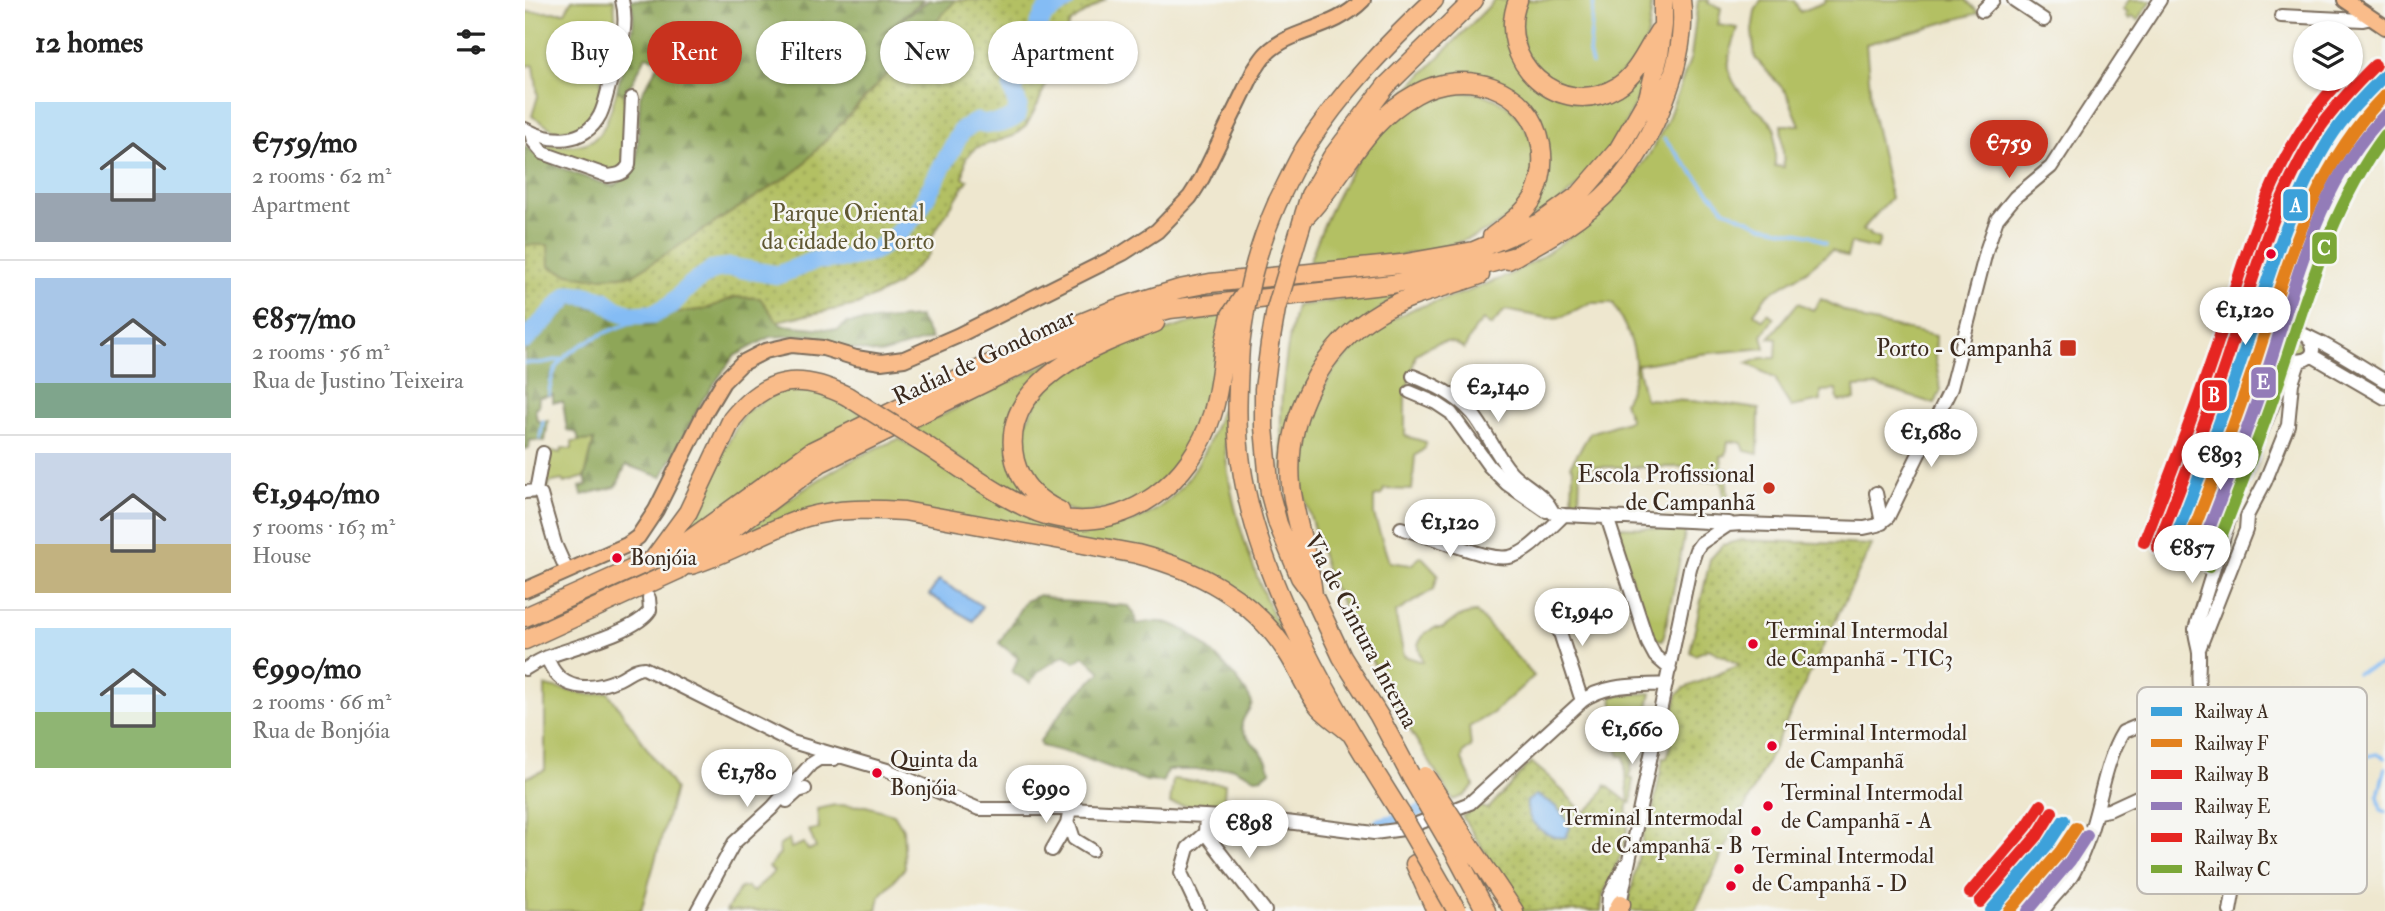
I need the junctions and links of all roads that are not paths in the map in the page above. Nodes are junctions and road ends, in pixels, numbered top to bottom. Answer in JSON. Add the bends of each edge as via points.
{"nodes":[{"id":1,"x":622,"y":0,"type":"edge"},
{"id":2,"x":1363,"y":0,"type":"edge"},
{"id":3,"x":1417,"y":0,"type":"edge"},
{"id":4,"x":1434,"y":0,"type":"edge"},
{"id":5,"x":1474,"y":0,"type":"edge"},
{"id":6,"x":1518,"y":0,"type":"edge"},
{"id":7,"x":1663,"y":0,"type":"edge"},
{"id":8,"x":1993,"y":0,"type":"edge"},
{"id":9,"x":2014,"y":0,"type":"edge"},
{"id":10,"x":2160,"y":0,"type":"edge"},
{"id":11,"x":2345,"y":0,"type":"edge"},
{"id":12,"x":1683,"y":4,"type":"edge"},
{"id":13,"x":1982,"y":11,"type":"dead end"},
{"id":14,"x":2281,"y":16,"type":"dead end"},
{"id":15,"x":2372,"y":18,"type":"junction"},
{"id":16,"x":2044,"y":20,"type":"dead end"},
{"id":17,"x":1663,"y":25,"type":"junction"},
{"id":18,"x":2385,"y":27,"type":"edge"},
{"id":19,"x":1382,"y":49,"type":"junction"},
{"id":20,"x":632,"y":98,"type":"dead end"},
{"id":21,"x":2385,"y":127,"type":"edge"},
{"id":22,"x":528,"y":131,"type":"edge"},
{"id":23,"x":1303,"y":219,"type":"junction"},
{"id":24,"x":1474,"y":251,"type":"junction"},
{"id":25,"x":1516,"y":256,"type":"junction"},
{"id":26,"x":1207,"y":305,"type":"junction"},
{"id":27,"x":2265,"y":325,"type":"junction"},
{"id":28,"x":2308,"y":337,"type":"junction"},
{"id":29,"x":1232,"y":346,"type":"junction"},
{"id":30,"x":2271,"y":353,"type":"junction"},
{"id":31,"x":2305,"y":358,"type":"junction"},
{"id":32,"x":1413,"y":376,"type":"dead end"},
{"id":33,"x":2385,"y":381,"type":"edge"},
{"id":34,"x":1410,"y":392,"type":"dead end"},
{"id":35,"x":2385,"y":398,"type":"edge"},
{"id":36,"x":543,"y":453,"type":"dead end"},
{"id":37,"x":530,"y":491,"type":"edge"},
{"id":38,"x":1876,"y":493,"type":"dead end"},
{"id":39,"x":1457,"y":507,"type":"dead end"},
{"id":40,"x":1558,"y":514,"type":"junction"},
{"id":41,"x":1607,"y":517,"type":"junction"},
{"id":42,"x":1087,"y":519,"type":"junction"},
{"id":43,"x":1882,"y":523,"type":"junction"},
{"id":44,"x":1742,"y":524,"type":"junction"},
{"id":45,"x":1401,"y":528,"type":"dead end"},
{"id":46,"x":1447,"y":543,"type":"junction"},
{"id":47,"x":654,"y":559,"type":"junction"},
{"id":48,"x":567,"y":570,"type":"junction"},
{"id":49,"x":678,"y":570,"type":"junction"},
{"id":50,"x":525,"y":590,"type":"edge"},
{"id":51,"x":1313,"y":596,"type":"junction"},
{"id":52,"x":649,"y":598,"type":"dead end"},
{"id":53,"x":1551,"y":605,"type":"dead end"},
{"id":54,"x":525,"y":617,"type":"edge"},
{"id":55,"x":525,"y":640,"type":"edge"},
{"id":56,"x":2199,"y":649,"type":"junction"},
{"id":57,"x":547,"y":657,"type":"junction"},
{"id":58,"x":525,"y":668,"type":"edge"},
{"id":59,"x":1669,"y":669,"type":"junction"},
{"id":60,"x":1666,"y":684,"type":"junction"},
{"id":61,"x":2198,"y":687,"type":"edge"},
{"id":62,"x":1582,"y":701,"type":"junction"},
{"id":63,"x":2137,"y":726,"type":"edge"},
{"id":64,"x":1349,"y":732,"type":"junction"},
{"id":65,"x":843,"y":756,"type":"junction"},
{"id":66,"x":804,"y":789,"type":"dead end"},
{"id":67,"x":2137,"y":797,"type":"edge"},
{"id":68,"x":1070,"y":809,"type":"junction"},
{"id":69,"x":2098,"y":812,"type":"junction"},
{"id":70,"x":766,"y":814,"type":"junction"},
{"id":71,"x":1401,"y":814,"type":"junction"},
{"id":72,"x":1206,"y":817,"type":"junction"},
{"id":73,"x":1067,"y":824,"type":"junction"},
{"id":74,"x":1205,"y":832,"type":"junction"},
{"id":75,"x":1461,"y":846,"type":"junction"},
{"id":76,"x":1052,"y":850,"type":"dead end"},
{"id":77,"x":1092,"y":850,"type":"dead end"},
{"id":78,"x":1617,"y":909,"type":"edge"},
{"id":79,"x":698,"y":911,"type":"edge"},
{"id":80,"x":1199,"y":911,"type":"edge"},
{"id":81,"x":1265,"y":911,"type":"edge"},
{"id":82,"x":1436,"y":911,"type":"edge"},
{"id":83,"x":1457,"y":911,"type":"edge"},
{"id":84,"x":1486,"y":911,"type":"edge"},
{"id":85,"x":1514,"y":911,"type":"edge"},
{"id":86,"x":2043,"y":911,"type":"edge"}],
"edges":[{"from":1,"to":22,"type":"street","via":[[622,43],[600,115],[579,135],[567,139]]},
{"from":2,"to":48,"type":"main road","via":[[1336,22],[1283,42],[1265,55],[1190,197],[1157,231],[1122,253],[904,359],[881,362],[792,345],[765,351],[742,363],[723,382],[656,510],[628,550]]},
{"from":3,"to":19,"type":"highway"},
{"from":4,"to":19,"type":"highway"},
{"from":5,"to":23,"type":"highway","name":"Via de Cintura Interna","via":[[1386,86],[1332,157],[1310,195]]},
{"from":6,"to":17,"type":"highway","via":[[1512,26],[1519,58],[1543,85],[1576,96],[1617,87],[1629,77]]},
{"from":7,"to":17,"type":"highway","name":"Radial de Gondomar"},
{"from":8,"to":13,"type":"street"},
{"from":9,"to":16,"type":"street"},
{"from":10,"to":43,"type":"street","via":[[2052,167],[2015,197],[1997,219],[1949,392]]},
{"from":11,"to":15,"type":"main road"},
{"from":12,"to":25,"type":"highway","via":[[1680,46],[1662,109],[1635,157],[1614,186],[1588,210]]},
{"from":14,"to":15,"type":"street"},
{"from":15,"to":18,"type":"main road"},
{"from":17,"to":24,"type":"highway","name":"Radial de Gondomar","via":[[1648,98],[1618,150],[1580,194],[1541,223]]},
{"from":19,"to":29,"type":"highway","bridge":true,"via":[[1305,148],[1277,201],[1246,293],[1231,315]]},
{"from":20,"to":22,"type":"street","via":[[629,165],[619,175],[608,176],[543,153]]},
{"from":21,"to":27,"type":"street","via":[[2339,144],[2325,155]]},
{"from":23,"to":24,"type":"highway","via":[[1323,199],[1367,132],[1386,115],[1434,86],[1482,83],[1498,88],[1526,110],[1539,134],[1543,165],[1540,183],[1525,209]]},
{"from":23,"to":51,"type":"highway","name":"Via de Cintura Interna","bridge":true,"via":[[1269,344],[1264,427],[1270,494],[1287,550]]},
{"from":24,"to":47,"type":"highway","name":"Radial de Gondomar","via":[[1401,264],[1210,284],[1118,308],[1038,341],[813,451],[677,549]]},
{"from":25,"to":26,"type":"highway","name":"Radial de Gondomar","via":[[1392,284]]},
{"from":25,"to":51,"type":"highway","via":[[1483,274],[1393,305],[1364,322],[1329,357],[1309,390],[1295,429],[1290,468]]},
{"from":26,"to":42,"type":"highway","via":[[1077,358],[1046,378],[1025,400],[1013,433],[1018,472],[1049,506]]},
{"from":26,"to":49,"type":"highway","name":"Radial de Gondomar","via":[[1119,322],[820,463]]},
{"from":27,"to":28,"type":"street","via":[[2271,322]]},
{"from":27,"to":30,"type":"street","via":[[2262,345]]},
{"from":28,"to":31,"type":"street","via":[[2313,346]]},
{"from":28,"to":33,"type":"street"},
{"from":29,"to":42,"type":"highway","via":[[1212,417],[1183,472],[1136,509]]},
{"from":29,"to":64,"type":"highway","name":"Via de Cintura Interna","via":[[1241,464],[1262,550],[1282,601]]},
{"from":30,"to":31,"type":"street","via":[[2291,361]]},
{"from":30,"to":56,"type":"street","via":[[2276,396],[2237,494],[2195,629]]},
{"from":31,"to":35,"type":"street"},
{"from":31,"to":56,"type":"street","via":[[2292,383],[2288,425],[2247,516],[2246,530]]},
{"from":32,"to":40,"type":"street","via":[[1464,405],[1513,474]]},
{"from":34,"to":40,"type":"street","via":[[1451,413],[1489,467],[1516,491]]},
{"from":36,"to":37,"type":"street"},
{"from":37,"to":48,"type":"street","via":[[541,495]]},
{"from":38,"to":43,"type":"street"},
{"from":39,"to":46,"type":"street"},
{"from":40,"to":41,"type":"street"},
{"from":40,"to":46,"type":"street","via":[[1530,548],[1506,559]]},
{"from":41,"to":44,"type":"street"},
{"from":41,"to":59,"type":"street","via":[[1648,643]]},
{"from":42,"to":47,"type":"highway","bridge":true,"via":[[1059,519],[1023,506],[847,396],[816,383],[786,382],[757,394],[732,419],[688,512]]},
{"from":43,"to":44,"type":"street","via":[[1864,528]]},
{"from":44,"to":59,"type":"street","via":[[1716,531],[1701,543],[1691,561]]},
{"from":45,"to":46,"type":"street"},
{"from":47,"to":54,"type":"highway","name":"Radial de Gondomar"},
{"from":48,"to":50,"type":"main road"},
{"from":49,"to":55,"type":"highway","name":"Radial de Gondomar"},
{"from":49,"to":64,"type":"highway","via":[[781,526],[837,511],[866,509],[904,511],[1137,554],[1195,573],[1248,607],[1286,651],[1318,706]]},
{"from":51,"to":75,"type":"highway","name":"Via de Cintura Interna","bridge":true,"via":[[1342,657]]},
{"from":52,"to":57,"type":"street","via":[[650,610],[639,621]]},
{"from":53,"to":62,"type":"street"},
{"from":56,"to":61,"type":"street"},
{"from":57,"to":58,"type":"street"},
{"from":57,"to":65,"type":"street","via":[[555,675],[574,685],[609,682],[639,667],[652,671],[792,742]]},
{"from":59,"to":60,"type":"street"},
{"from":60,"to":62,"type":"street","via":[[1607,688]]},
{"from":60,"to":78,"type":"street"},
{"from":62,"to":72,"type":"street","via":[[1470,803],[1404,828],[1380,833]]},
{"from":63,"to":69,"type":"street","via":[[2123,732]]},
{"from":64,"to":71,"type":"highway","name":"Via de Cintura Interna"},
{"from":65,"to":68,"type":"street","via":[[979,809]]},
{"from":65,"to":70,"type":"street","via":[[811,764]]},
{"from":66,"to":70,"type":"street"},
{"from":67,"to":69,"type":"street"},
{"from":68,"to":72,"type":"street"},
{"from":68,"to":73,"type":"street"},
{"from":69,"to":86,"type":"street","via":[[2072,876]]},
{"from":70,"to":79,"type":"street","via":[[734,843]]},
{"from":71,"to":82,"type":"highway","bridge":true,"via":[[1415,864]]},
{"from":71,"to":83,"type":"highway","name":"Via de Cintura Interna","bridge":true},
{"from":72,"to":74,"type":"street"},
{"from":73,"to":76,"type":"street"},
{"from":73,"to":77,"type":"street","via":[[1075,841]]},
{"from":74,"to":80,"type":"street","via":[[1188,848],[1181,873]]},
{"from":74,"to":81,"type":"street"},
{"from":75,"to":84,"type":"highway"},
{"from":75,"to":85,"type":"highway"}]}
